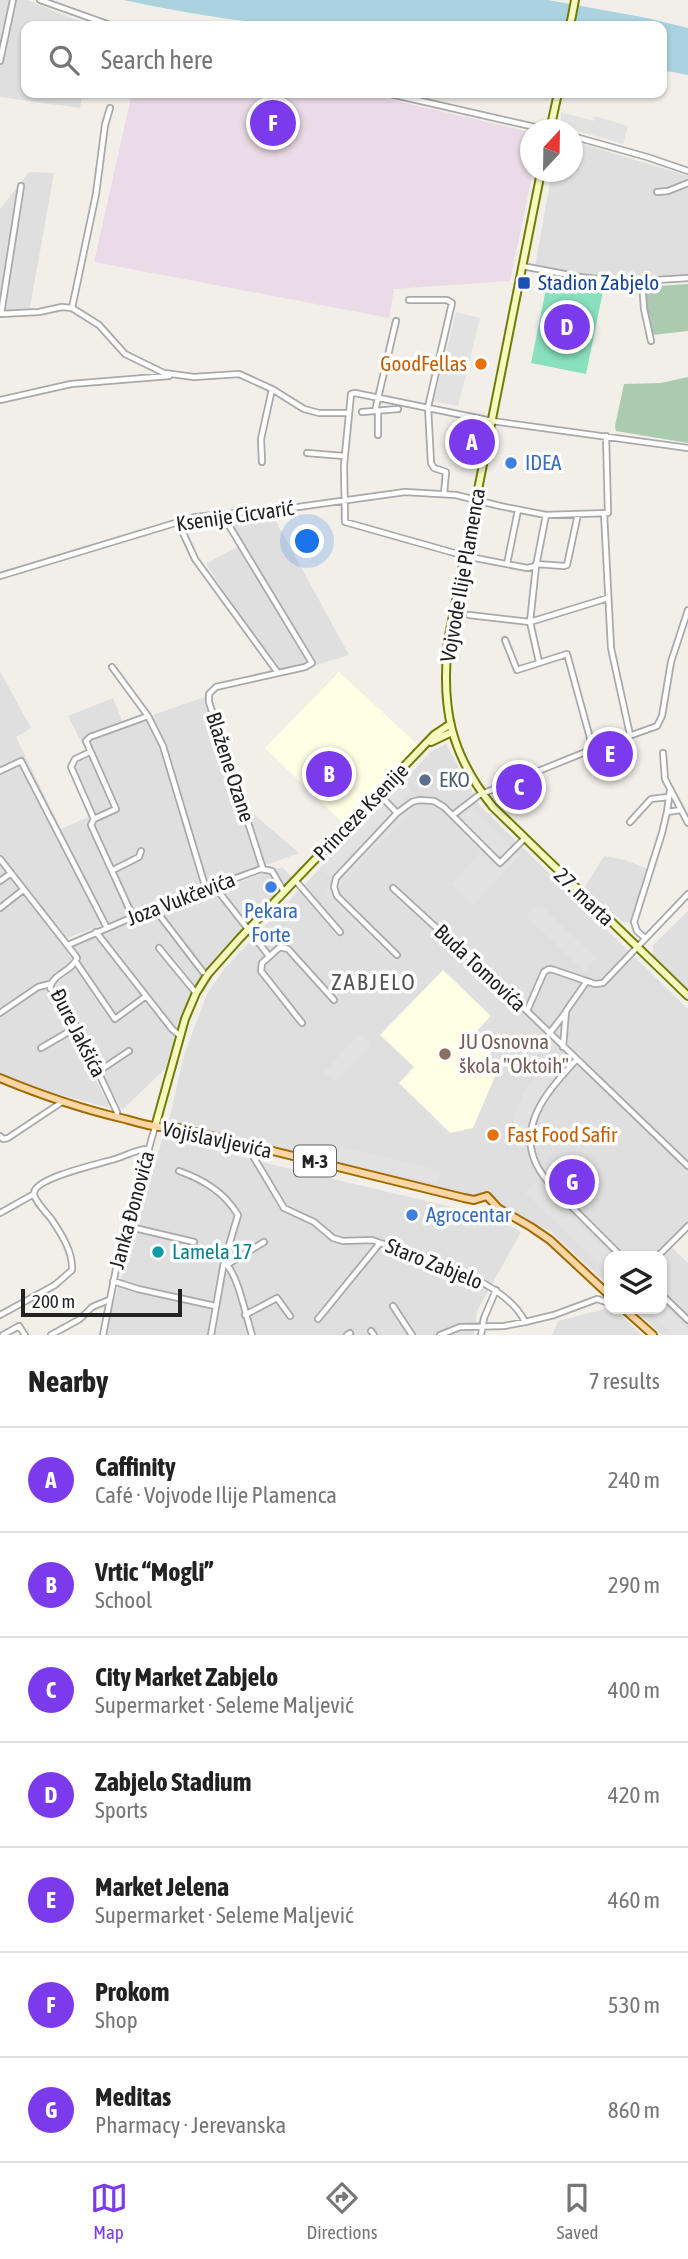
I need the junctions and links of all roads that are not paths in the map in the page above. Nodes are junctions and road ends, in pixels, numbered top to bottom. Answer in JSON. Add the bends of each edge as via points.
{"nodes":[{"id":1,"x":13,"y":0,"type":"edge"},
{"id":2,"x":40,"y":0,"type":"edge"},
{"id":3,"x":575,"y":0,"type":"edge"},
{"id":4,"x":99,"y":21,"type":"edge"},
{"id":5,"x":571,"y":21,"type":"edge"},
{"id":6,"x":0,"y":61,"type":"edge"},
{"id":7,"x":408,"y":98,"type":"edge"},
{"id":8,"x":557,"y":98,"type":"edge"},
{"id":9,"x":110,"y":108,"type":"dead end"},
{"id":10,"x":552,"y":119,"type":"edge"},
{"id":11,"x":520,"y":123,"type":"edge"},
{"id":12,"x":583,"y":139,"type":"edge"},
{"id":13,"x":688,"y":171,"type":"edge"},
{"id":14,"x":539,"y":182,"type":"edge"},
{"id":15,"x":688,"y":183,"type":"edge"},
{"id":16,"x":22,"y":186,"type":"dead end"},
{"id":17,"x":657,"y":192,"type":"dead end"},
{"id":18,"x":522,"y":266,"type":"junction"},
{"id":19,"x":688,"y":278,"type":"edge"},
{"id":20,"x":642,"y":282,"type":"junction"},
{"id":21,"x":409,"y":300,"type":"dead end"},
{"id":22,"x":72,"y":308,"type":"junction"},
{"id":23,"x":0,"y":314,"type":"edge"},
{"id":24,"x":396,"y":321,"type":"dead end"},
{"id":25,"x":651,"y":341,"type":"dead end"},
{"id":26,"x":176,"y":375,"type":"junction"},
{"id":27,"x":272,"y":389,"type":"junction"},
{"id":28,"x":377,"y":398,"type":"junction"},
{"id":29,"x":0,"y":400,"type":"edge"},
{"id":30,"x":428,"y":407,"type":"junction"},
{"id":31,"x":398,"y":410,"type":"dead end"},
{"id":32,"x":377,"y":411,"type":"junction"},
{"id":33,"x":348,"y":412,"type":"junction"},
{"id":34,"x":362,"y":412,"type":"dead end"},
{"id":35,"x":492,"y":421,"type":"junction"},
{"id":36,"x":378,"y":435,"type":"dead end"},
{"id":37,"x":606,"y":436,"type":"junction"},
{"id":38,"x":688,"y":448,"type":"edge"},
{"id":39,"x":307,"y":453,"type":"dead end"},
{"id":40,"x":344,"y":456,"type":"junction"},
{"id":41,"x":262,"y":461,"type":"dead end"},
{"id":42,"x":444,"y":494,"type":"junction"},
{"id":43,"x":477,"y":499,"type":"junction"},
{"id":44,"x":344,"y":501,"type":"junction"},
{"id":45,"x":518,"y":510,"type":"junction"},
{"id":46,"x":606,"y":513,"type":"junction"},
{"id":47,"x":222,"y":514,"type":"junction"},
{"id":48,"x":578,"y":514,"type":"junction"},
{"id":49,"x":547,"y":515,"type":"junction"},
{"id":50,"x":178,"y":522,"type":"junction"},
{"id":51,"x":465,"y":556,"type":"junction"},
{"id":52,"x":507,"y":564,"type":"junction"},
{"id":53,"x":536,"y":565,"type":"junction"},
{"id":54,"x":0,"y":576,"type":"edge"},
{"id":55,"x":608,"y":598,"type":"junction"},
{"id":56,"x":688,"y":610,"type":"edge"},
{"id":57,"x":469,"y":615,"type":"dead end"},
{"id":58,"x":530,"y":622,"type":"junction"},
{"id":59,"x":505,"y":640,"type":"dead end"},
{"id":60,"x":539,"y":662,"type":"junction"},
{"id":61,"x":112,"y":667,"type":"dead end"},
{"id":62,"x":278,"y":673,"type":"junction"},
{"id":63,"x":148,"y":716,"type":"junction"},
{"id":64,"x":451,"y":729,"type":"junction"},
{"id":65,"x":630,"y":735,"type":"junction"},
{"id":66,"x":593,"y":749,"type":"junction"},
{"id":67,"x":90,"y":752,"type":"junction"},
{"id":68,"x":663,"y":752,"type":"dead end"},
{"id":69,"x":0,"y":771,"type":"edge"},
{"id":70,"x":670,"y":790,"type":"junction"},
{"id":71,"x":379,"y":794,"type":"junction"},
{"id":72,"x":483,"y":794,"type":"junction"},
{"id":73,"x":668,"y":797,"type":"junction"},
{"id":74,"x":681,"y":810,"type":"junction"},
{"id":75,"x":667,"y":812,"type":"junction"},
{"id":76,"x":397,"y":813,"type":"junction"},
{"id":77,"x":453,"y":815,"type":"junction"},
{"id":78,"x":94,"y":819,"type":"junction"},
{"id":79,"x":630,"y":822,"type":"dead end"},
{"id":80,"x":688,"y":823,"type":"edge"},
{"id":81,"x":524,"y":839,"type":"junction"},
{"id":82,"x":141,"y":851,"type":"dead end"},
{"id":83,"x":0,"y":859,"type":"edge"},
{"id":84,"x":263,"y":869,"type":"junction"},
{"id":85,"x":113,"y":870,"type":"junction"},
{"id":86,"x":10,"y":874,"type":"junction"},
{"id":87,"x":295,"y":880,"type":"junction"},
{"id":88,"x":0,"y":881,"type":"edge"},
{"id":89,"x":215,"y":887,"type":"junction"},
{"id":90,"x":393,"y":888,"type":"dead end"},
{"id":91,"x":206,"y":889,"type":"junction"},
{"id":92,"x":23,"y":890,"type":"junction"},
{"id":93,"x":284,"y":892,"type":"junction"},
{"id":94,"x":688,"y":894,"type":"edge"},
{"id":95,"x":0,"y":908,"type":"edge"},
{"id":96,"x":154,"y":908,"type":"junction"},
{"id":97,"x":132,"y":917,"type":"junction"},
{"id":98,"x":107,"y":928,"type":"junction"},
{"id":99,"x":248,"y":930,"type":"junction"},
{"id":100,"x":96,"y":932,"type":"junction"},
{"id":101,"x":340,"y":932,"type":"dead end"},
{"id":102,"x":645,"y":939,"type":"junction"},
{"id":103,"x":68,"y":945,"type":"junction"},
{"id":104,"x":637,"y":947,"type":"junction"},
{"id":105,"x":159,"y":948,"type":"dead end"},
{"id":106,"x":397,"y":955,"type":"dead end"},
{"id":107,"x":270,"y":956,"type":"junction"},
{"id":108,"x":76,"y":962,"type":"junction"},
{"id":109,"x":203,"y":972,"type":"dead end"},
{"id":110,"x":587,"y":981,"type":"junction"},
{"id":111,"x":50,"y":984,"type":"junction"},
{"id":112,"x":196,"y":993,"type":"junction"},
{"id":113,"x":146,"y":996,"type":"junction"},
{"id":114,"x":688,"y":996,"type":"edge"},
{"id":115,"x":334,"y":1000,"type":"dead end"},
{"id":116,"x":566,"y":1011,"type":"junction"},
{"id":117,"x":527,"y":1012,"type":"junction"},
{"id":118,"x":0,"y":1013,"type":"edge"},
{"id":119,"x":302,"y":1023,"type":"dead end"},
{"id":120,"x":78,"y":1027,"type":"junction"},
{"id":121,"x":549,"y":1034,"type":"junction"},
{"id":122,"x":179,"y":1035,"type":"junction"},
{"id":123,"x":41,"y":1048,"type":"dead end"},
{"id":124,"x":563,"y":1048,"type":"junction"},
{"id":125,"x":129,"y":1051,"type":"dead end"},
{"id":126,"x":576,"y":1060,"type":"junction"},
{"id":127,"x":99,"y":1071,"type":"junction"},
{"id":128,"x":0,"y":1078,"type":"edge"},
{"id":129,"x":62,"y":1102,"type":"junction"},
{"id":130,"x":117,"y":1117,"type":"junction"},
{"id":131,"x":155,"y":1127,"type":"junction"},
{"id":132,"x":0,"y":1136,"type":"edge"},
{"id":133,"x":247,"y":1145,"type":"junction"},
{"id":134,"x":149,"y":1149,"type":"junction"},
{"id":135,"x":688,"y":1166,"type":"edge"},
{"id":136,"x":179,"y":1171,"type":"dead end"},
{"id":137,"x":34,"y":1194,"type":"junction"},
{"id":138,"x":0,"y":1213,"type":"edge"},
{"id":139,"x":127,"y":1226,"type":"junction"},
{"id":140,"x":688,"y":1226,"type":"edge"},
{"id":141,"x":194,"y":1242,"type":"dead end"},
{"id":142,"x":264,"y":1242,"type":"dead end"},
{"id":143,"x":380,"y":1243,"type":"junction"},
{"id":144,"x":616,"y":1251,"type":"edge"},
{"id":145,"x":662,"y":1251,"type":"edge"},
{"id":146,"x":226,"y":1263,"type":"junction"},
{"id":147,"x":113,"y":1281,"type":"junction"},
{"id":148,"x":604,"y":1289,"type":"edge"},
{"id":149,"x":496,"y":1290,"type":"junction"},
{"id":150,"x":109,"y":1300,"type":"junction"},
{"id":151,"x":667,"y":1300,"type":"edge"},
{"id":152,"x":604,"y":1301,"type":"edge"},
{"id":153,"x":215,"y":1306,"type":"junction"},
{"id":154,"x":393,"y":1306,"type":"dead end"},
{"id":155,"x":630,"y":1314,"type":"edge"},
{"id":156,"x":0,"y":1315,"type":"edge"},
{"id":157,"x":245,"y":1315,"type":"junction"},
{"id":158,"x":290,"y":1316,"type":"dead end"},
{"id":159,"x":318,"y":1319,"type":"dead end"},
{"id":160,"x":688,"y":1320,"type":"edge"},
{"id":161,"x":525,"y":1322,"type":"junction"},
{"id":162,"x":482,"y":1326,"type":"junction"},
{"id":163,"x":3,"y":1335,"type":"edge"},
{"id":164,"x":25,"y":1335,"type":"edge"},
{"id":165,"x":51,"y":1335,"type":"edge"},
{"id":166,"x":103,"y":1335,"type":"edge"},
{"id":167,"x":211,"y":1335,"type":"edge"},
{"id":168,"x":252,"y":1335,"type":"edge"},
{"id":169,"x":412,"y":1335,"type":"edge"},
{"id":170,"x":440,"y":1335,"type":"edge"},
{"id":171,"x":481,"y":1335,"type":"edge"},
{"id":172,"x":653,"y":1335,"type":"edge"}],
"edges":[{"from":1,"to":6,"type":"street"},
{"from":2,"to":4,"type":"street"},
{"from":3,"to":5,"type":"street"},
{"from":7,"to":11,"type":"street"},
{"from":8,"to":10,"type":"street"},
{"from":9,"to":22,"type":"street"},
{"from":12,"to":13,"type":"street"},
{"from":14,"to":18,"type":"street","name":"Vojvode Ilije Plamenca"},
{"from":15,"to":17,"type":"street"},
{"from":16,"to":23,"type":"street"},
{"from":18,"to":20,"type":"street"},
{"from":18,"to":35,"type":"street","name":"Vojvode Ilije Plamenca"},
{"from":19,"to":20,"type":"street"},
{"from":20,"to":25,"type":"street"},
{"from":21,"to":30,"type":"street","via":[[452,303]]},
{"from":22,"to":23,"type":"street"},
{"from":22,"to":26,"type":"street","via":[[99,325],[125,354]]},
{"from":24,"to":28,"type":"street"},
{"from":26,"to":27,"type":"street","via":[[239,374]]},
{"from":26,"to":29,"type":"street","via":[[71,384]]},
{"from":27,"to":33,"type":"street","via":[[311,411]]},
{"from":27,"to":41,"type":"street","via":[[261,439]]},
{"from":28,"to":30,"type":"street"},
{"from":28,"to":32,"type":"street"},
{"from":28,"to":33,"type":"street","via":[[352,393]]},
{"from":30,"to":35,"type":"street"},
{"from":30,"to":42,"type":"street","via":[[431,463],[446,472]]},
{"from":31,"to":32,"type":"street"},
{"from":32,"to":34,"type":"street"},
{"from":32,"to":36,"type":"street"},
{"from":33,"to":40,"type":"street"},
{"from":35,"to":37,"type":"street"},
{"from":35,"to":43,"type":"street","name":"Vojvode Ilije Plamenca"},
{"from":37,"to":38,"type":"street"},
{"from":37,"to":46,"type":"street"},
{"from":39,"to":40,"type":"street"},
{"from":40,"to":44,"type":"street"},
{"from":42,"to":43,"type":"street","name":"Ksenije Cicvarić"},
{"from":42,"to":44,"type":"street","name":"Ksenije Cicvarić","via":[[415,491]]},
{"from":43,"to":45,"type":"street","name":"Ksenije Cicvarić"},
{"from":43,"to":51,"type":"street","name":"Vojvode Ilije Plamenca"},
{"from":44,"to":47,"type":"street","name":"Ksenije Cicvarić"},
{"from":44,"to":51,"type":"street","via":[[345,522]]},
{"from":45,"to":49,"type":"street"},
{"from":45,"to":52,"type":"street"},
{"from":46,"to":48,"type":"street"},
{"from":46,"to":55,"type":"street"},
{"from":47,"to":50,"type":"street","name":"Ksenije Cicvarić"},
{"from":47,"to":62,"type":"street","name":"Blažene Ozane","via":[[312,663]]},
{"from":48,"to":49,"type":"street"},
{"from":48,"to":53,"type":"street","via":[[567,565]]},
{"from":49,"to":53,"type":"street"},
{"from":50,"to":54,"type":"street","name":"Ksenije Cicvarić"},
{"from":50,"to":62,"type":"street","via":[[195,559]]},
{"from":51,"to":52,"type":"street"},
{"from":51,"to":64,"type":"street","name":"Vojvode Ilije Plamenca","via":[[446,663]]},
{"from":52,"to":53,"type":"street"},
{"from":53,"to":58,"type":"street"},
{"from":55,"to":58,"type":"street"},
{"from":55,"to":65,"type":"street","via":[[612,655]]},
{"from":56,"to":65,"type":"street","via":[[671,662],[659,724]]},
{"from":57,"to":58,"type":"street"},
{"from":58,"to":60,"type":"street"},
{"from":59,"to":60,"type":"street","via":[[517,670]]},
{"from":60,"to":66,"type":"street","via":[[567,654]]},
{"from":61,"to":63,"type":"street"},
{"from":62,"to":84,"type":"street","name":"Blažene Ozane","via":[[216,687],[208,697]]},
{"from":63,"to":67,"type":"street","via":[[90,737],[86,741]]},
{"from":63,"to":91,"type":"street","via":[[167,759]]},
{"from":64,"to":71,"type":"street","name":"Princeze Ksenije","via":[[440,730]]},
{"from":64,"to":72,"type":"street","name":"27. marta","via":[[467,770]]},
{"from":65,"to":66,"type":"street"},
{"from":66,"to":72,"type":"street"},
{"from":67,"to":78,"type":"street","via":[[75,758],[71,767]]},
{"from":67,"to":78,"type":"street","via":[[116,809]]},
{"from":68,"to":70,"type":"street"},
{"from":69,"to":98,"type":"street","via":[[21,761]]},
{"from":70,"to":73,"type":"street"},
{"from":70,"to":74,"type":"street"},
{"from":71,"to":76,"type":"street"},
{"from":71,"to":87,"type":"street","name":"Princeze Ksenije"},
{"from":72,"to":77,"type":"street"},
{"from":72,"to":81,"type":"street","name":"27. marta"},
{"from":73,"to":75,"type":"street"},
{"from":73,"to":79,"type":"street","via":[[652,799]]},
{"from":74,"to":75,"type":"street"},
{"from":74,"to":80,"type":"street"},
{"from":75,"to":102,"type":"street","via":[[634,919]]},
{"from":76,"to":77,"type":"street","name":"Princeze Ksenije","via":[[412,802],[426,800]]},
{"from":76,"to":106,"type":"street","name":"Princeze Ksenije","via":[[336,878],[334,887],[337,896]]},
{"from":77,"to":81,"type":"street","name":"Princeze Ksenije","via":[[500,863]]},
{"from":78,"to":85,"type":"street","via":[[91,825]]},
{"from":81,"to":104,"type":"street","name":"27. marta"},
{"from":82,"to":85,"type":"street","via":[[139,857]]},
{"from":83,"to":86,"type":"street","name":"Đure Jakšića"},
{"from":84,"to":89,"type":"street","name":"Joza Vukčevića"},
{"from":84,"to":93,"type":"street","name":"Joza Vukčevića","via":[[272,870]]},
{"from":85,"to":97,"type":"street"},
{"from":86,"to":88,"type":"street"},
{"from":86,"to":92,"type":"street","name":"Đure Jakšića"},
{"from":87,"to":93,"type":"street","name":"Princeze Ksenije"},
{"from":87,"to":101,"type":"street"},
{"from":89,"to":91,"type":"street","name":"Joza Vukčevića"},
{"from":89,"to":99,"type":"street"},
{"from":90,"to":117,"type":"street","name":"Buda Tomovića"},
{"from":91,"to":96,"type":"street","name":"Joza Vukčevića"},
{"from":92,"to":95,"type":"street"},
{"from":92,"to":103,"type":"street","name":"Đure Jakšića"},
{"from":93,"to":99,"type":"street","name":"Princeze Ksenije"},
{"from":94,"to":102,"type":"street"},
{"from":96,"to":97,"type":"street","name":"Joza Vukčevića"},
{"from":96,"to":109,"type":"street"},
{"from":97,"to":98,"type":"street","name":"Joza Vukčevića"},
{"from":98,"to":100,"type":"street","name":"Joza Vukčevića"},
{"from":99,"to":107,"type":"street"},
{"from":99,"to":112,"type":"street","name":"Princeze Ksenije"},
{"from":100,"to":103,"type":"street","name":"Joza Vukčevića"},
{"from":100,"to":113,"type":"street"},
{"from":102,"to":104,"type":"street"},
{"from":103,"to":108,"type":"street","name":"Đure Jakšića"},
{"from":104,"to":110,"type":"street","via":[[603,983]]},
{"from":104,"to":114,"type":"street","name":"27. marta"},
{"from":105,"to":112,"type":"street"},
{"from":107,"to":115,"type":"street","via":[[287,947]]},
{"from":107,"to":119,"type":"street","via":[[261,971]]},
{"from":108,"to":111,"type":"street","name":"Đure Jakšića"},
{"from":108,"to":113,"type":"street","via":[[115,1019]]},
{"from":110,"to":116,"type":"street"},
{"from":110,"to":117,"type":"street","via":[[549,969]]},
{"from":111,"to":118,"type":"street"},
{"from":111,"to":120,"type":"street","name":"Đure Jakšića"},
{"from":112,"to":122,"type":"street","name":"Princeze Ksenije"},
{"from":113,"to":122,"type":"street"},
{"from":116,"to":121,"type":"street"},
{"from":116,"to":124,"type":"street"},
{"from":117,"to":121,"type":"street","name":"Buda Tomovića"},
{"from":120,"to":123,"type":"street"},
{"from":120,"to":127,"type":"street","name":"Đure Jakšića"},
{"from":121,"to":124,"type":"street","name":"Buda Tomovića"},
{"from":122,"to":131,"type":"street","name":"Princeze Ksenije"},
{"from":124,"to":126,"type":"street","name":"Buda Tomovića"},
{"from":125,"to":127,"type":"street"},
{"from":126,"to":135,"type":"street","name":"Buda Tomovića"},
{"from":126,"to":144,"type":"street","via":[[537,1111],[530,1132],[531,1150],[540,1172],[556,1192]]},
{"from":127,"to":130,"type":"street","name":"Đure Jakšića"},
{"from":128,"to":129,"type":"main road","name":"Vojislavljevića","number":"M-3"},
{"from":129,"to":130,"type":"main road","name":"Vojislavljevića","number":"M-3"},
{"from":129,"to":132,"type":"street","via":[[5,1140]]},
{"from":130,"to":131,"type":"main road","name":"Vojislavljevića","number":"M-3"},
{"from":131,"to":133,"type":"main road","name":"Vojislavljevića","number":"M-3"},
{"from":131,"to":134,"type":"street","name":"Janka Đonovića"},
{"from":133,"to":143,"type":"street","name":"Staro Zabjelo","via":[[284,1208],[314,1222],[333,1238]]},
{"from":133,"to":148,"type":"main road","name":"Vojislavljevića","number":"M-3","via":[[464,1198],[487,1196],[559,1247]]},
{"from":134,"to":137,"type":"street","via":[[71,1171],[42,1183]]},
{"from":134,"to":139,"type":"street","name":"Janka Đonovića"},
{"from":136,"to":146,"type":"street","via":[[219,1192],[238,1215]]},
{"from":137,"to":138,"type":"street"},
{"from":137,"to":156,"type":"street","via":[[68,1246],[72,1270],[55,1285]]},
{"from":139,"to":141,"type":"street"},
{"from":139,"to":147,"type":"street","name":"Janka Đonovića"},
{"from":140,"to":145,"type":"street"},
{"from":142,"to":146,"type":"street"},
{"from":143,"to":149,"type":"street","name":"Staro Zabjelo"},
{"from":143,"to":159,"type":"street"},
{"from":146,"to":153,"type":"street"},
{"from":146,"to":157,"type":"street"},
{"from":147,"to":150,"type":"street","name":"Janka Đonovića"},
{"from":147,"to":153,"type":"street"},
{"from":149,"to":161,"type":"street","name":"Staro Zabjelo"},
{"from":149,"to":162,"type":"street"},
{"from":150,"to":165,"type":"street"},
{"from":150,"to":166,"type":"street","name":"Janka Đonovića"},
{"from":151,"to":160,"type":"street"},
{"from":152,"to":161,"type":"street","via":[[597,1299]]},
{"from":153,"to":167,"type":"street"},
{"from":154,"to":169,"type":"street"},
{"from":155,"to":172,"type":"main road"},
{"from":157,"to":158,"type":"street","via":[[277,1298]]},
{"from":157,"to":168,"type":"street"},
{"from":161,"to":162,"type":"street"},
{"from":162,"to":170,"type":"street","via":[[460,1327]]},
{"from":162,"to":171,"type":"street"},
{"from":163,"to":164,"type":"street","via":[[19,1326]]}]}
